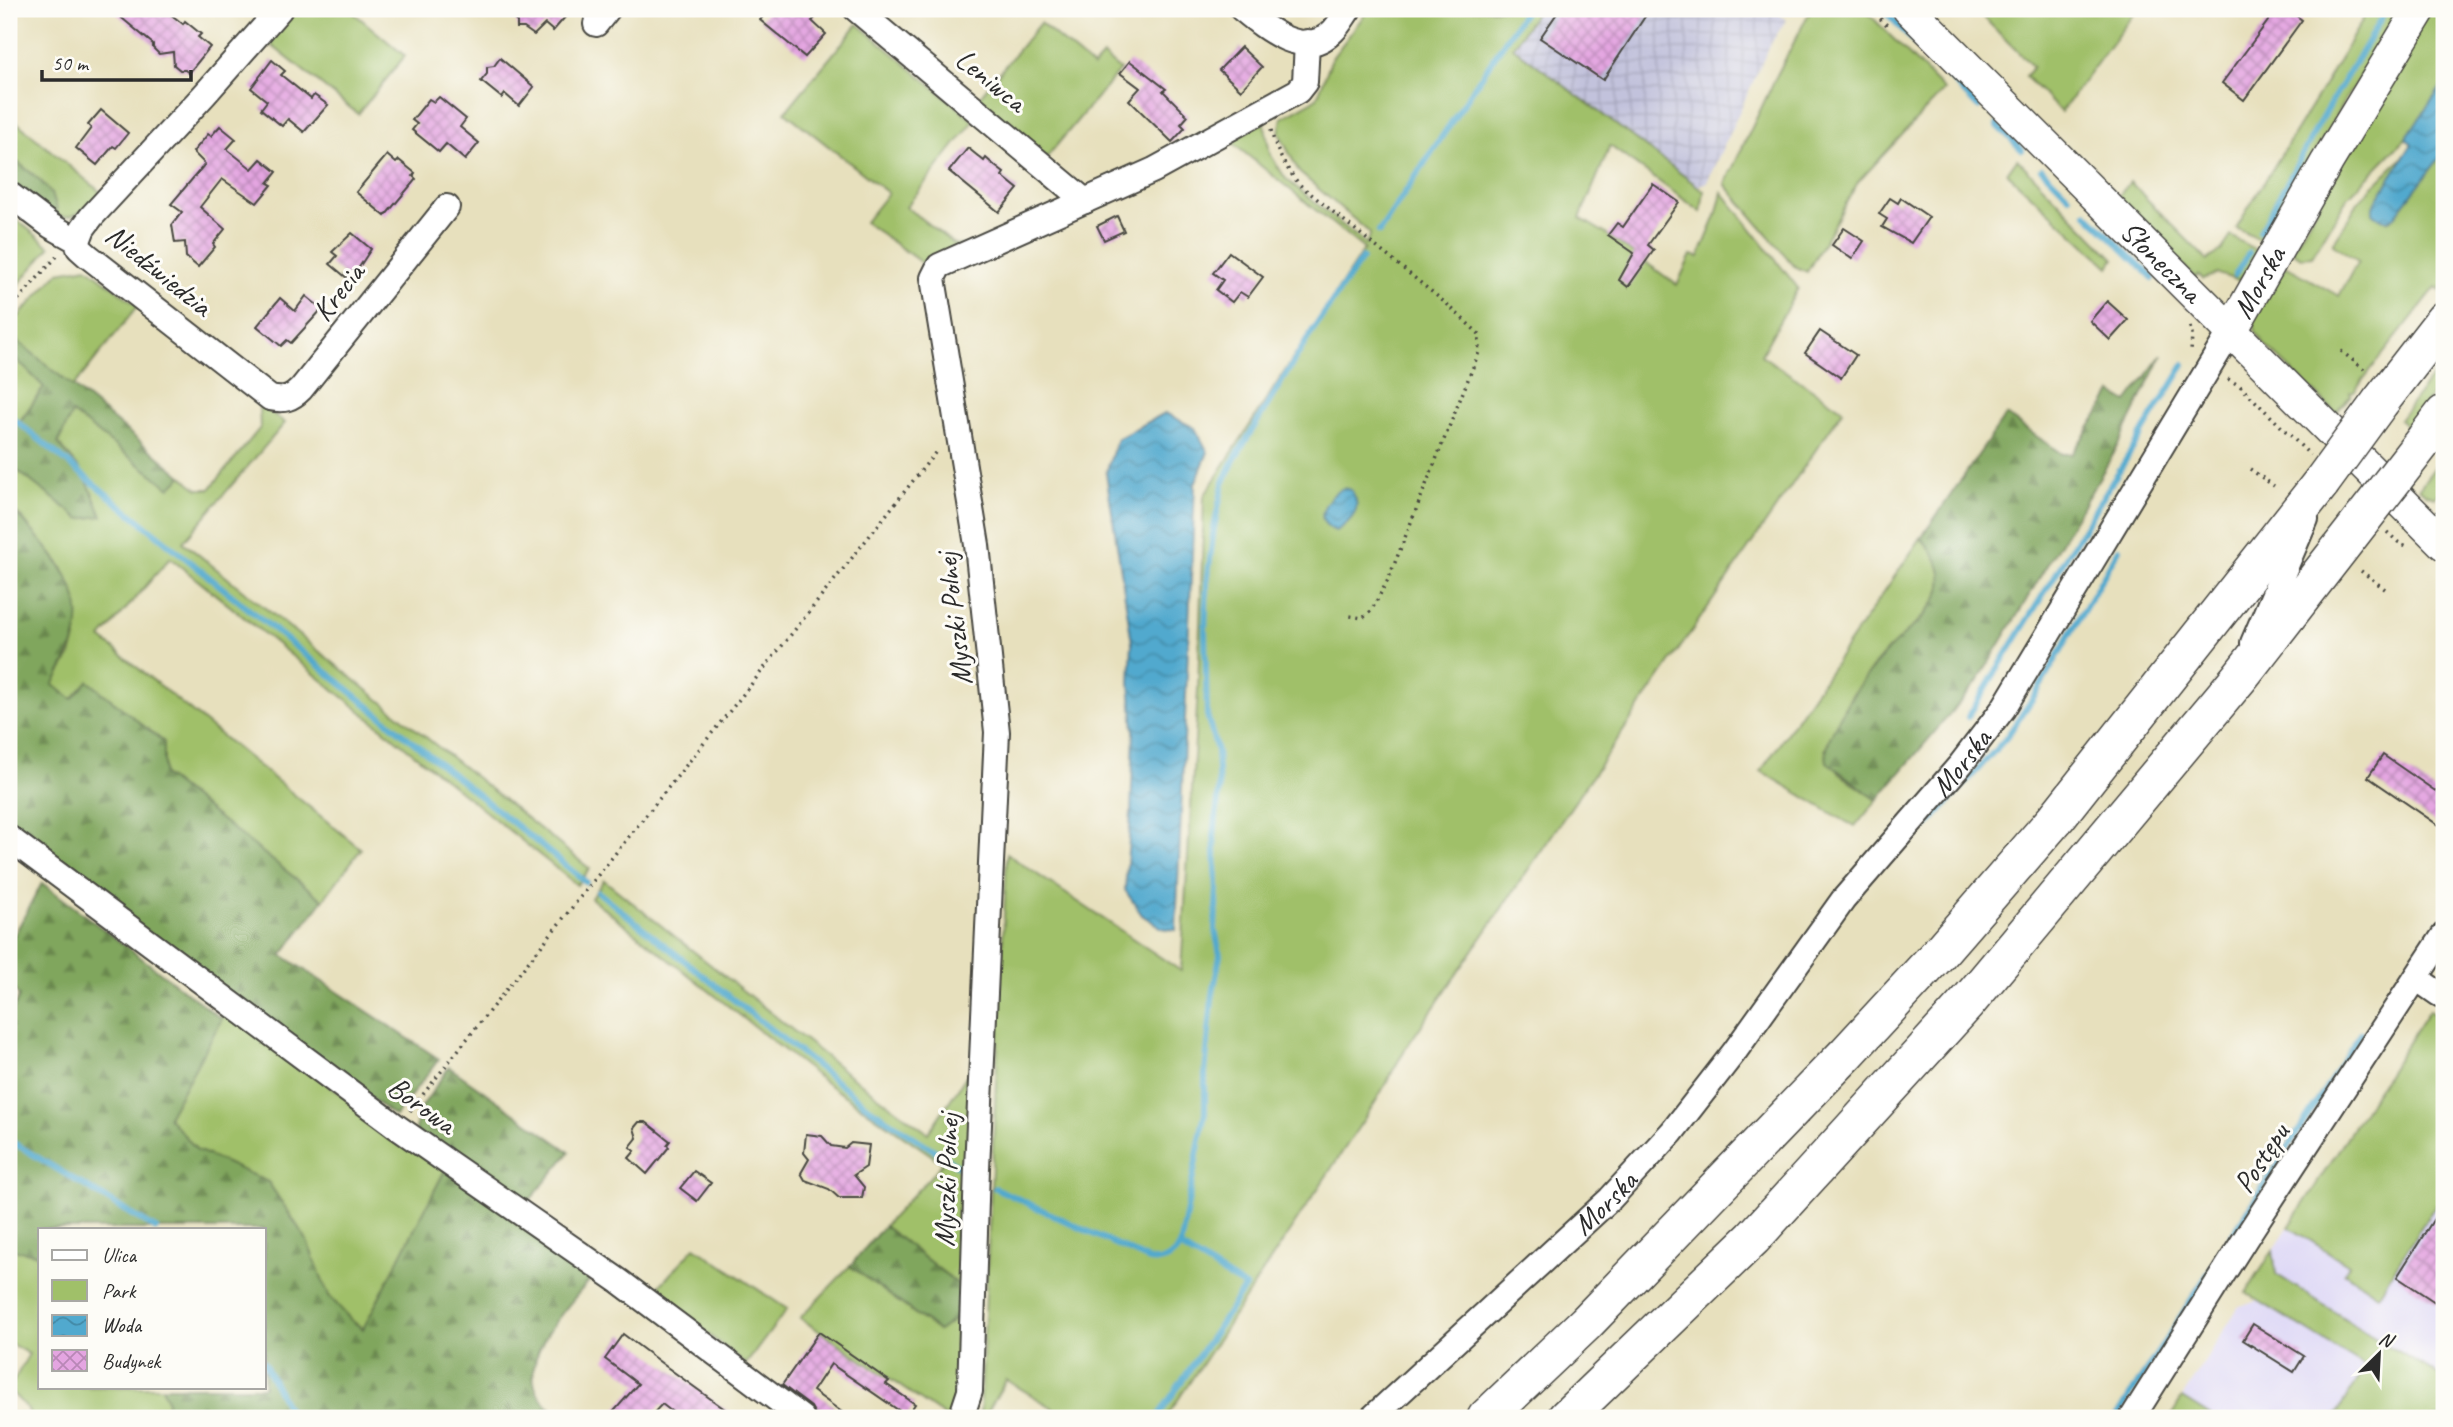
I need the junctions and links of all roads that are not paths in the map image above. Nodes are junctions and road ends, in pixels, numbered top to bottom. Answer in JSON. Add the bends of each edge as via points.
{"nodes":[{"id":1,"x":280,"y":9,"type":"edge"},
{"id":2,"x":856,"y":9,"type":"edge"},
{"id":3,"x":1242,"y":9,"type":"edge"},
{"id":4,"x":1349,"y":9,"type":"edge"},
{"id":5,"x":1909,"y":9,"type":"edge"},
{"id":6,"x":2420,"y":9,"type":"edge"},
{"id":7,"x":1307,"y":43,"type":"junction"},
{"id":8,"x":9,"y":194,"type":"edge"},
{"id":9,"x":1085,"y":201,"type":"junction"},
{"id":10,"x":447,"y":207,"type":"dead end"},
{"id":11,"x":78,"y":241,"type":"junction"},
{"id":12,"x":2444,"y":320,"type":"edge"},
{"id":13,"x":2231,"y":331,"type":"junction"},
{"id":14,"x":270,"y":398,"type":"joint"},
{"id":15,"x":2434,"y":426,"type":"edge"},
{"id":16,"x":2321,"y":483,"type":"junction"},
{"id":17,"x":2362,"y":520,"type":"junction"},
{"id":18,"x":2444,"y":544,"type":"edge"},
{"id":19,"x":2278,"y":582,"type":"junction"},
{"id":20,"x":2197,"y":642,"type":"junction"},
{"id":21,"x":2239,"y":678,"type":"junction"},
{"id":22,"x":9,"y":838,"type":"edge"},
{"id":23,"x":2444,"y":934,"type":"edge"},
{"id":24,"x":2416,"y":978,"type":"junction"},
{"id":25,"x":2439,"y":994,"type":"dead end"},
{"id":26,"x":802,"y":1418,"type":"edge"},
{"id":27,"x":961,"y":1418,"type":"edge"},
{"id":28,"x":1372,"y":1418,"type":"edge"},
{"id":29,"x":1486,"y":1418,"type":"edge"},
{"id":30,"x":1566,"y":1418,"type":"edge"},
{"id":31,"x":2132,"y":1418,"type":"edge"}],
"edges":[{"from":1,"to":11,"type":"street","via":[[92,216]]},
{"from":2,"to":9,"type":"street","name":"Leniwca"},
{"from":3,"to":7,"type":"street","via":[[1281,39]]},
{"from":4,"to":7,"type":"street","via":[[1333,31]]},
{"from":5,"to":13,"type":"main road","name":"Słoneczna"},
{"from":6,"to":13,"type":"main road","name":"Morska"},
{"from":7,"to":9,"type":"street","name":"Myszki Polnej","via":[[1302,87],[1181,157]]},
{"from":8,"to":11,"type":"street","name":"Niedźwiedzia"},
{"from":9,"to":27,"type":"street","name":"Myszki Polnej","via":[[934,272],[977,545],[997,732],[970,1391]]},
{"from":10,"to":14,"type":"street","name":"Krecia","via":[[301,389],[285,400]]},
{"from":11,"to":14,"type":"street","name":"Niedźwiedzia","via":[[88,256]]},
{"from":12,"to":16,"type":"highway","bridge":true},
{"from":13,"to":18,"type":"main road","name":"Słoneczna"},
{"from":13,"to":28,"type":"street","name":"Morska","via":[[2003,709],[1843,900],[1672,1132],[1610,1199]]},
{"from":15,"to":17,"type":"highway","bridge":true},
{"from":16,"to":19,"type":"street"},
{"from":16,"to":20,"type":"highway"},
{"from":17,"to":19,"type":"street"},
{"from":17,"to":21,"type":"highway"},
{"from":19,"to":20,"type":"street"},
{"from":19,"to":21,"type":"street"},
{"from":20,"to":29,"type":"highway","via":[[2057,817],[1923,971],[1586,1323]]},
{"from":21,"to":30,"type":"highway","via":[[1967,1003],[1754,1238]]},
{"from":22,"to":26,"type":"street","name":"Borowa","via":[[397,1127],[612,1276]]},
{"from":23,"to":24,"type":"street","name":"Postępu"},
{"from":24,"to":25,"type":"street"},
{"from":24,"to":31,"type":"street","name":"Postępu"}]}
